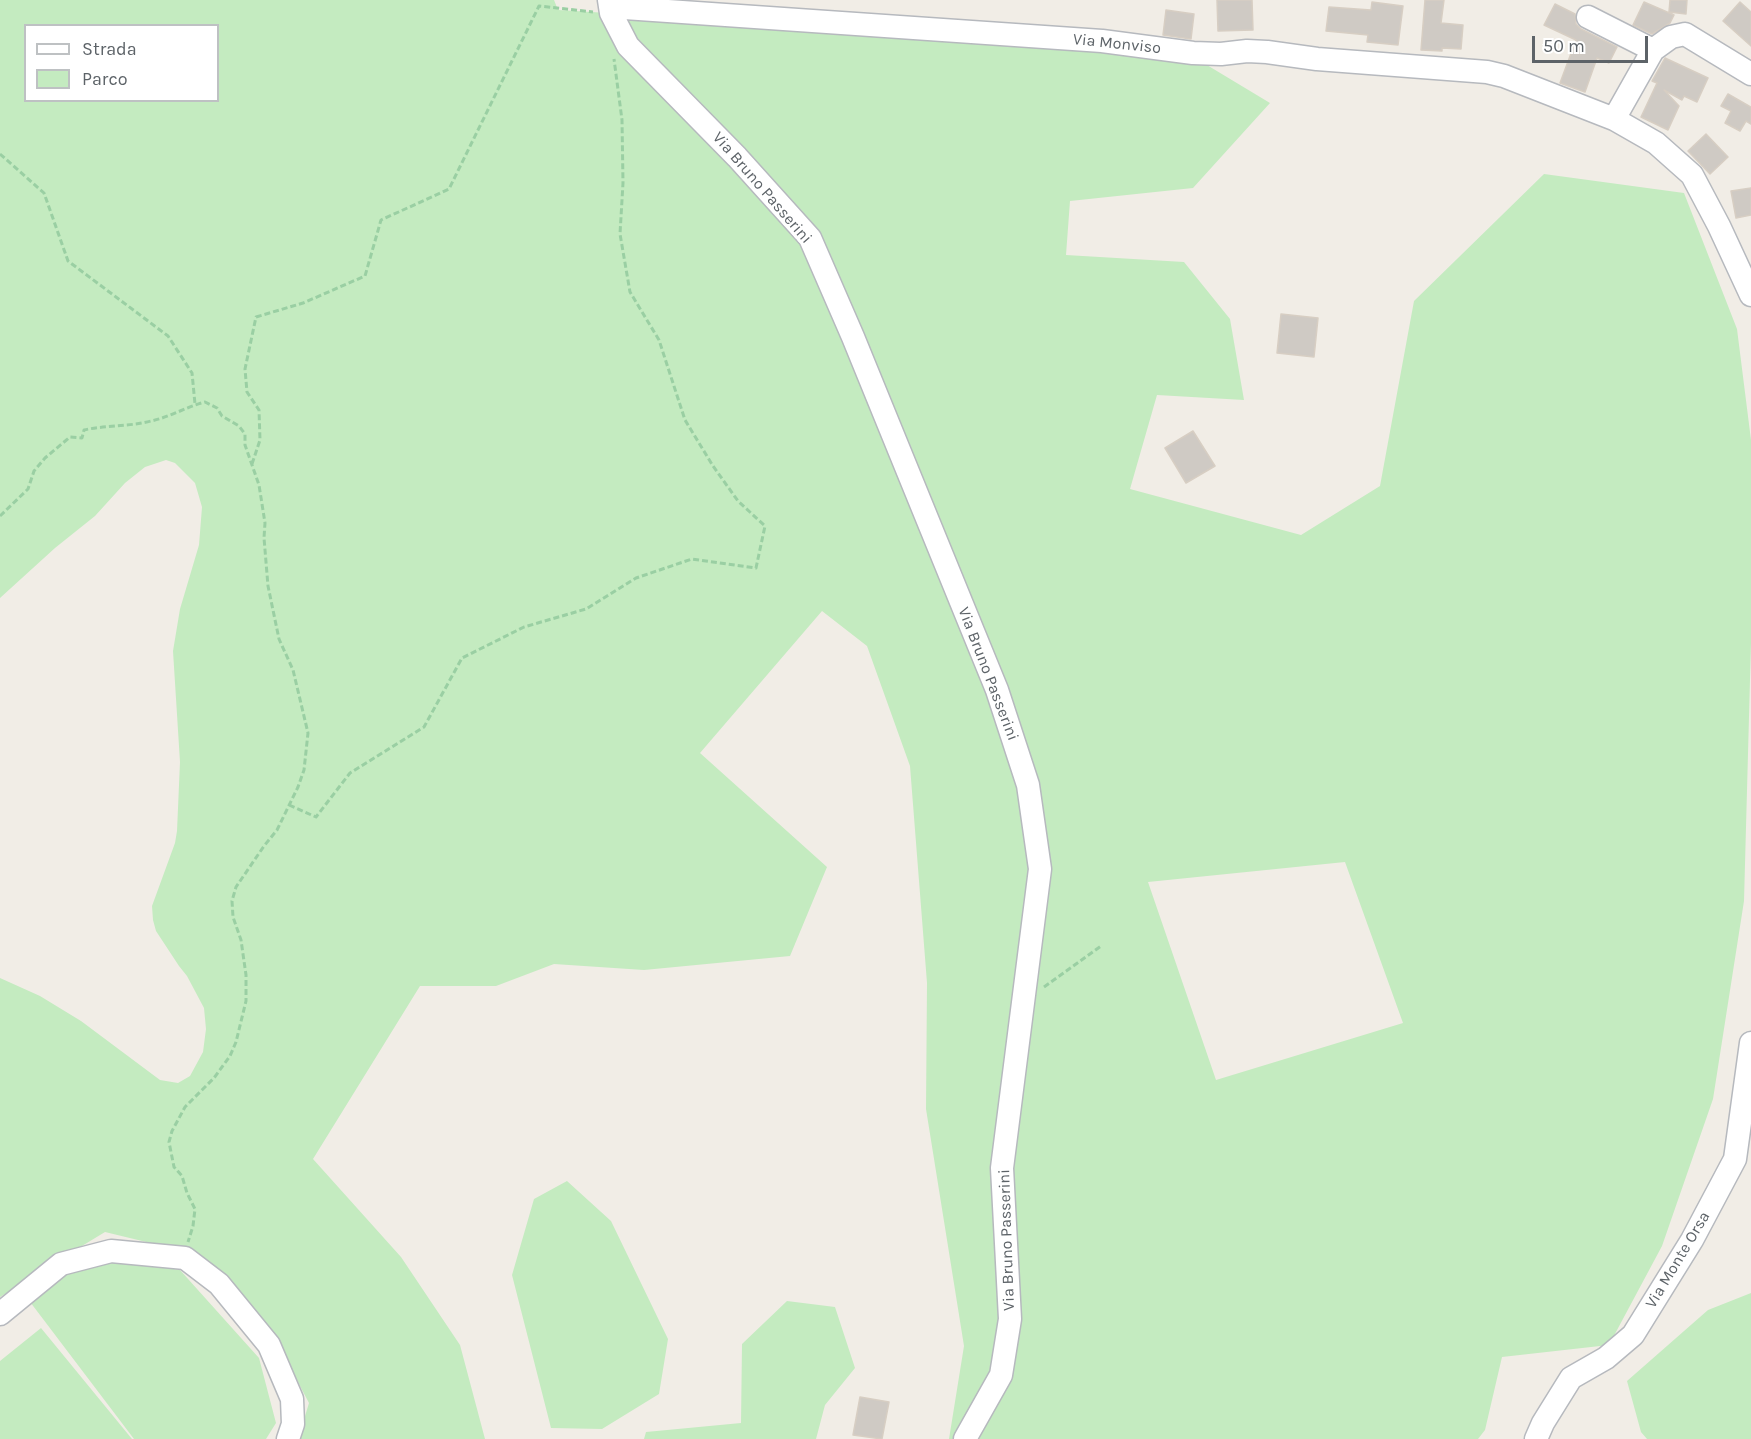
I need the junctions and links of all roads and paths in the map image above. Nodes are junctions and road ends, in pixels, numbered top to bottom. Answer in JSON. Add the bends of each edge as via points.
{"nodes":[{"id":1,"x":606,"y":6,"type":"edge"},
{"id":2,"x":1588,"y":17,"type":"dead end"},
{"id":3,"x":1653,"y":50,"type":"junction"},
{"id":4,"x":616,"y":67,"type":"dead end"},
{"id":5,"x":1751,"y":74,"type":"edge"},
{"id":6,"x":1614,"y":119,"type":"junction"},
{"id":7,"x":0,"y":154,"type":"edge"},
{"id":8,"x":1751,"y":295,"type":"edge"},
{"id":9,"x":195,"y":404,"type":"junction"},
{"id":10,"x":252,"y":464,"type":"junction"},
{"id":11,"x":0,"y":516,"type":"edge"},
{"id":12,"x":289,"y":805,"type":"junction"},
{"id":13,"x":1101,"y":946,"type":"dead end"},
{"id":14,"x":1023,"y":1002,"type":"junction"},
{"id":15,"x":1751,"y":1042,"type":"edge"},
{"id":16,"x":188,"y":1242,"type":"dead end"},
{"id":17,"x":0,"y":1314,"type":"edge"},
{"id":18,"x":288,"y":1439,"type":"edge"},
{"id":19,"x":965,"y":1439,"type":"edge"},
{"id":20,"x":1536,"y":1439,"type":"edge"}],
"edges":[{"from":1,"to":6,"type":"street","name":"Via Monviso","via":[[1102,41],[1193,53],[1257,51],[1487,72]]},
{"from":1,"to":10,"type":"path","via":[[539,6],[448,189],[381,220],[365,276],[303,303],[256,317],[245,369],[247,392],[259,410],[260,440]]},
{"from":1,"to":14,"type":"street","name":"Via Bruno Passerini","via":[[628,46],[810,238],[853,337],[997,690],[1028,785],[1040,869]]},
{"from":2,"to":3,"type":"street"},
{"from":3,"to":5,"type":"street","via":[[1671,37],[1685,34]]},
{"from":3,"to":6,"type":"street"},
{"from":4,"to":12,"type":"path","via":[[622,120],[620,234],[630,292],[659,340],[685,420],[738,501],[765,526],[756,568],[692,559],[636,578],[586,609],[524,627],[462,658],[424,728],[350,773],[316,818]]},
{"from":6,"to":8,"type":"street","name":"Via Monviso","via":[[1656,143],[1692,175]]},
{"from":7,"to":9,"type":"path","via":[[44,193],[68,261],[168,336],[192,373]]},
{"from":9,"to":10,"type":"path","via":[[205,402],[217,408],[238,426],[245,434]]},
{"from":9,"to":11,"type":"path","via":[[150,422],[92,428],[84,430],[82,438],[70,437],[45,458],[34,471],[28,489]]},
{"from":10,"to":12,"type":"path","via":[[265,523],[268,586],[279,639],[293,670],[308,734],[304,770]]},
{"from":12,"to":16,"type":"path","via":[[277,830],[236,887],[232,901],[246,975],[246,1001],[236,1042],[214,1078],[185,1107],[169,1142],[174,1167],[182,1176],[195,1209]]},
{"from":13,"to":14,"type":"path"},
{"from":14,"to":19,"type":"street","name":"Via Bruno Passerini","via":[[1002,1168],[1010,1319],[1001,1375]]},
{"from":15,"to":20,"type":"street","name":"Via Monte Orsa","via":[[1735,1159],[1692,1240],[1633,1335],[1606,1358],[1571,1378]]},
{"from":17,"to":18,"type":"street","via":[[61,1264],[111,1251],[185,1258],[219,1284],[269,1344],[292,1399],[293,1424]]}]}
